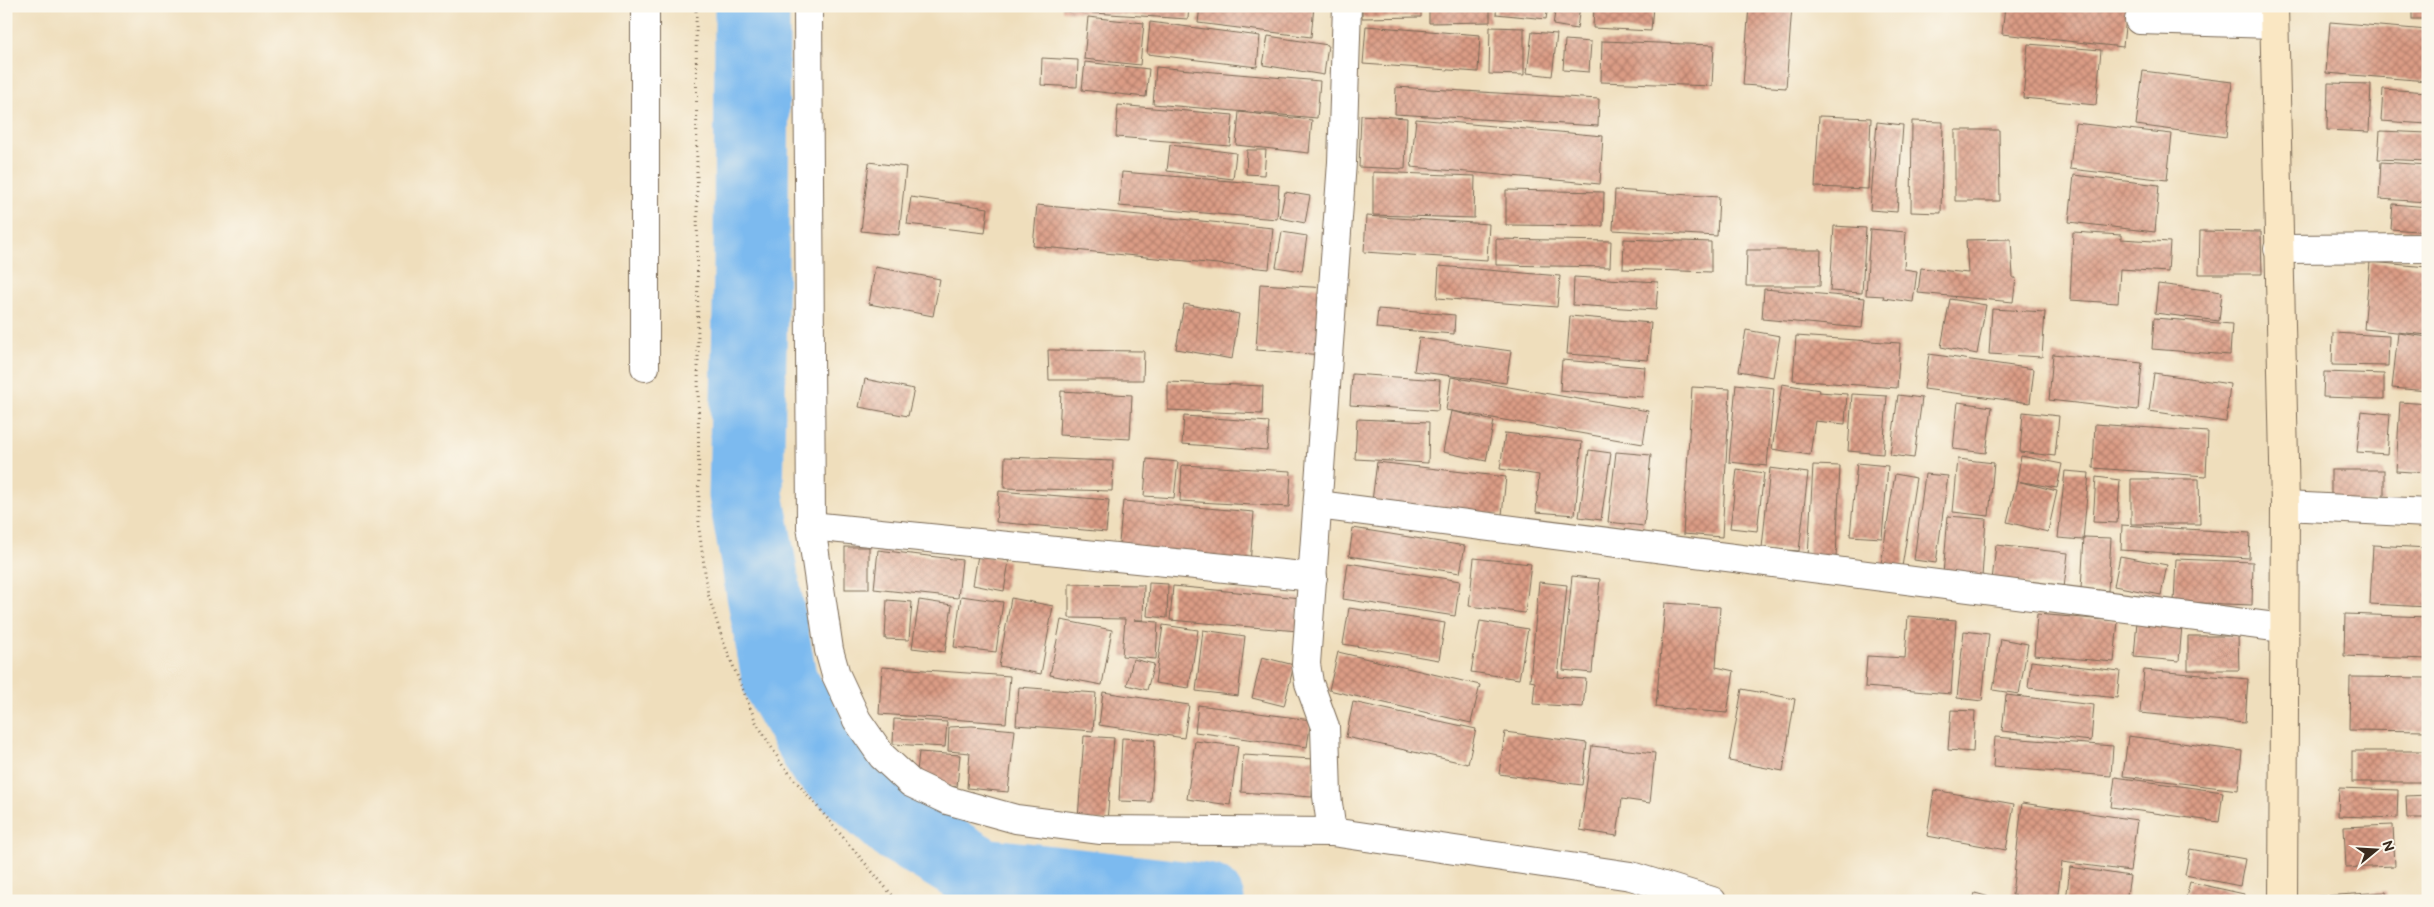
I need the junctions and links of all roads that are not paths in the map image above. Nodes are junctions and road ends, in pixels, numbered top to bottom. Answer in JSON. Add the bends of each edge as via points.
{"nodes":[{"id":1,"x":645,"y":6,"type":"edge"},
{"id":2,"x":808,"y":6,"type":"edge"},
{"id":3,"x":1347,"y":6,"type":"edge"},
{"id":4,"x":2274,"y":15,"type":"edge"},
{"id":5,"x":2139,"y":20,"type":"dead end"},
{"id":6,"x":2428,"y":248,"type":"edge"},
{"id":7,"x":2278,"y":249,"type":"junction"},
{"id":8,"x":645,"y":367,"type":"dead end"},
{"id":9,"x":1318,"y":505,"type":"junction"},
{"id":10,"x":2285,"y":506,"type":"junction"},
{"id":11,"x":2428,"y":513,"type":"edge"},
{"id":12,"x":811,"y":526,"type":"junction"},
{"id":13,"x":1313,"y":577,"type":"junction"},
{"id":14,"x":2283,"y":628,"type":"junction"},
{"id":15,"x":1332,"y":832,"type":"junction"},
{"id":16,"x":1712,"y":901,"type":"edge"},
{"id":17,"x":2283,"y":901,"type":"edge"}],
"edges":[{"from":1,"to":8,"type":"street"},
{"from":2,"to":12,"type":"street"},
{"from":3,"to":9,"type":"street","via":[[1342,162]]},
{"from":4,"to":5,"type":"street"},
{"from":4,"to":7,"type":"street"},
{"from":6,"to":7,"type":"street"},
{"from":7,"to":10,"type":"street"},
{"from":9,"to":13,"type":"street"},
{"from":9,"to":14,"type":"street"},
{"from":10,"to":11,"type":"street"},
{"from":10,"to":14,"type":"street"},
{"from":12,"to":13,"type":"street"},
{"from":12,"to":15,"type":"street","via":[[829,650],[836,675],[857,720],[882,756],[911,783],[947,800],[1016,819],[1101,830]]},
{"from":13,"to":15,"type":"street","via":[[1306,664],[1324,727]]},
{"from":14,"to":17,"type":"street"},
{"from":15,"to":16,"type":"street","via":[[1631,876]]}]}
